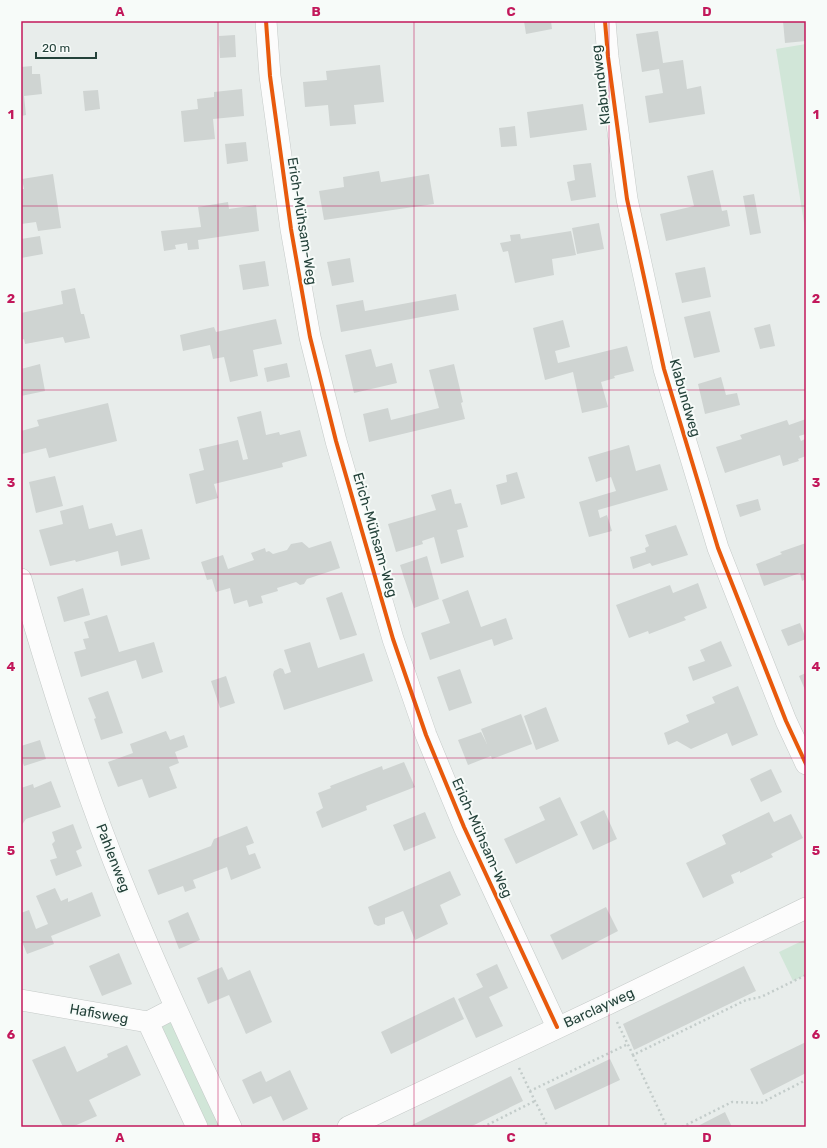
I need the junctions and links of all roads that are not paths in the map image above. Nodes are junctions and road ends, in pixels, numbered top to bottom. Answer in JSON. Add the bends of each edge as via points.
{"nodes":[{"id":1,"x":266,"y":21,"type":"edge"},
{"id":2,"x":605,"y":21,"type":"edge"},
{"id":3,"x":21,"y":579,"type":"edge"},
{"id":4,"x":806,"y":764,"type":"edge"},
{"id":5,"x":806,"y":908,"type":"edge"},
{"id":6,"x":21,"y":1000,"type":"edge"},
{"id":7,"x":175,"y":1008,"type":"junction"},
{"id":8,"x":148,"y":1022,"type":"junction"},
{"id":9,"x":557,"y":1027,"type":"junction"},
{"id":10,"x":197,"y":1127,"type":"edge"},
{"id":11,"x":231,"y":1127,"type":"edge"},
{"id":12,"x":348,"y":1127,"type":"edge"}],
"edges":[{"from":1,"to":9,"type":"street","name":"Erich-Mühsam-Weg","via":[[270,76],[292,236],[310,337],[340,456],[394,639],[426,735],[464,828]]},
{"from":2,"to":4,"type":"street","name":"Klabundweg","via":[[627,199],[664,369],[718,548],[786,721]]},
{"from":3,"to":7,"type":"street","name":"Pahlenweg","via":[[78,763],[125,891]]},
{"from":5,"to":9,"type":"street","name":"Barclayweg"},
{"from":6,"to":8,"type":"street","name":"Hafisweg"},
{"from":7,"to":8,"type":"street","name":"Hafisweg"},
{"from":7,"to":11,"type":"street","name":"Pahlenweg"},
{"from":8,"to":10,"type":"street"},
{"from":9,"to":12,"type":"street","name":"Barclayweg"}]}
